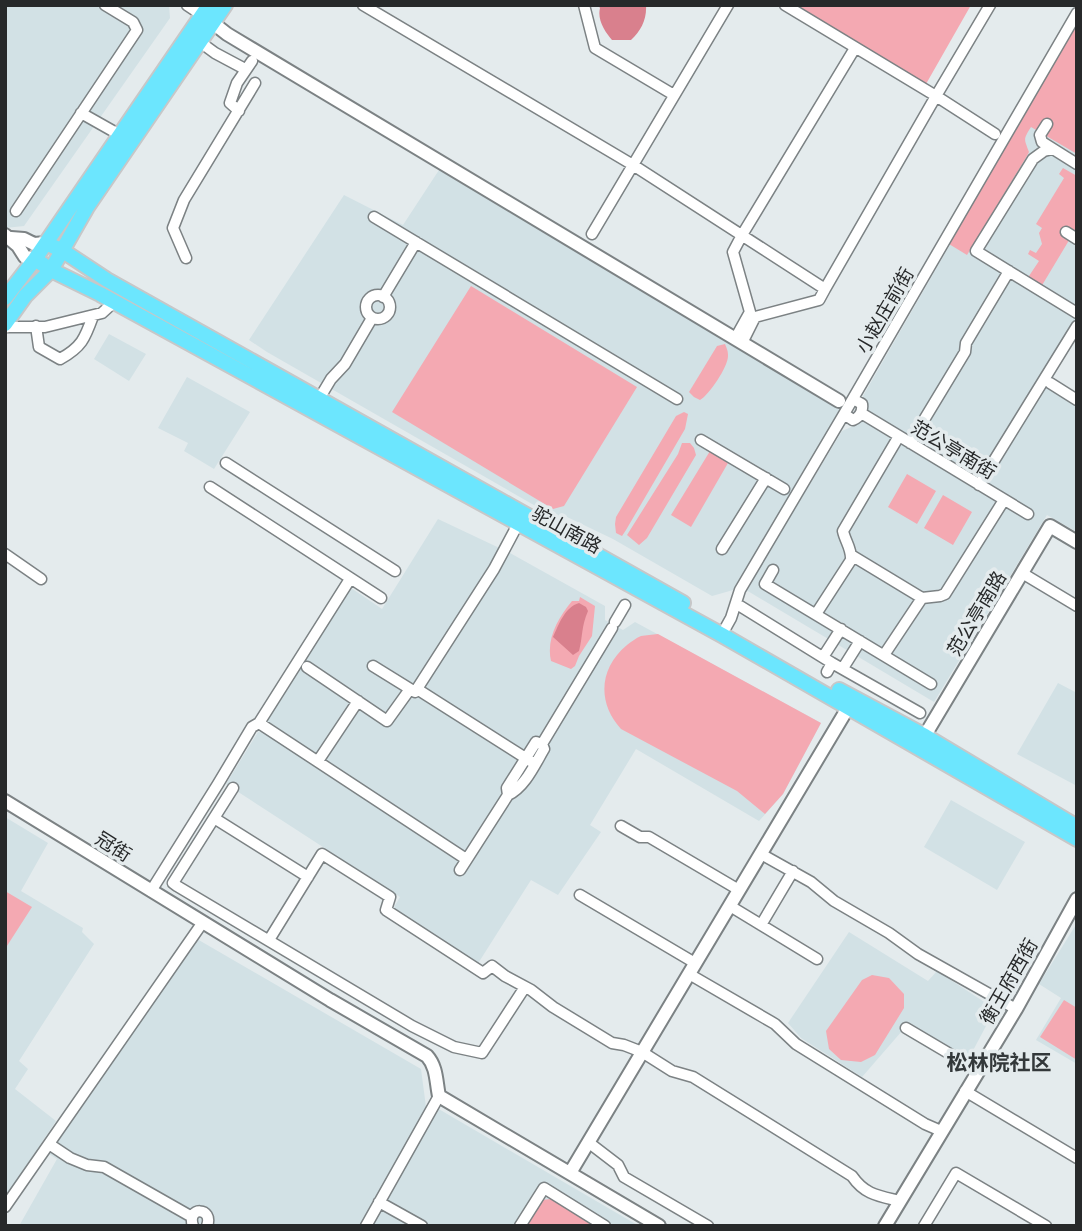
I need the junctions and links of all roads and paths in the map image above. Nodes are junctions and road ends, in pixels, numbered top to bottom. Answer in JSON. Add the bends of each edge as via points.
{"nodes":[{"id":1,"x":105,"y":5,"type":"edge"},
{"id":2,"x":187,"y":5,"type":"edge"},
{"id":3,"x":225,"y":5,"type":"edge"},
{"id":4,"x":363,"y":5,"type":"edge"},
{"id":5,"x":584,"y":5,"type":"edge"},
{"id":6,"x":728,"y":5,"type":"edge"},
{"id":7,"x":785,"y":5,"type":"edge"},
{"id":8,"x":990,"y":5,"type":"edge"},
{"id":9,"x":1077,"y":13,"type":"edge"},
{"id":10,"x":208,"y":15,"type":"edge"},
{"id":11,"x":200,"y":42,"type":"junction"},
{"id":12,"x":855,"y":47,"type":"junction"},
{"id":13,"x":256,"y":83,"type":"dead end"},
{"id":14,"x":674,"y":95,"type":"junction"},
{"id":15,"x":936,"y":96,"type":"junction"},
{"id":16,"x":239,"y":111,"type":"junction"},
{"id":17,"x":81,"y":113,"type":"junction"},
{"id":18,"x":1047,"y":124,"type":"dead end"},
{"id":19,"x":995,"y":134,"type":"dead end"},
{"id":20,"x":120,"y":135,"type":"junction"},
{"id":21,"x":1052,"y":149,"type":"junction"},
{"id":22,"x":1077,"y":164,"type":"edge"},
{"id":23,"x":633,"y":165,"type":"junction"},
{"id":24,"x":16,"y":211,"type":"dead end"},
{"id":25,"x":374,"y":217,"type":"dead end"},
{"id":26,"x":1066,"y":232,"type":"dead end"},
{"id":27,"x":592,"y":234,"type":"dead end"},
{"id":28,"x":742,"y":235,"type":"junction"},
{"id":29,"x":8,"y":237,"type":"edge"},
{"id":30,"x":1077,"y":239,"type":"edge"},
{"id":31,"x":416,"y":242,"type":"junction"},
{"id":32,"x":46,"y":243,"type":"junction"},
{"id":33,"x":63,"y":251,"type":"junction"},
{"id":34,"x":186,"y":258,"type":"dead end"},
{"id":35,"x":35,"y":259,"type":"junction"},
{"id":36,"x":51,"y":270,"type":"junction"},
{"id":37,"x":1009,"y":271,"type":"junction"},
{"id":38,"x":825,"y":289,"type":"junction"},
{"id":39,"x":383,"y":297,"type":"junction"},
{"id":40,"x":5,"y":298,"type":"edge"},
{"id":41,"x":114,"y":302,"type":"junction"},
{"id":42,"x":1076,"y":312,"type":"edge"},
{"id":43,"x":93,"y":316,"type":"junction"},
{"id":44,"x":372,"y":318,"type":"junction"},
{"id":45,"x":5,"y":326,"type":"edge"},
{"id":46,"x":36,"y":326,"type":"junction"},
{"id":47,"x":1077,"y":326,"type":"edge"},
{"id":48,"x":739,"y":341,"type":"junction"},
{"id":49,"x":1050,"y":383,"type":"dead end"},
{"id":50,"x":318,"y":399,"type":"junction"},
{"id":51,"x":677,"y":399,"type":"dead end"},
{"id":52,"x":853,"y":399,"type":"junction"},
{"id":53,"x":1077,"y":400,"type":"edge"},
{"id":54,"x":839,"y":401,"type":"dead end"},
{"id":55,"x":844,"y":414,"type":"junction"},
{"id":56,"x":861,"y":414,"type":"junction"},
{"id":57,"x":899,"y":436,"type":"junction"},
{"id":58,"x":701,"y":440,"type":"dead end"},
{"id":59,"x":910,"y":443,"type":"junction"},
{"id":60,"x":226,"y":463,"type":"dead end"},
{"id":61,"x":766,"y":478,"type":"junction"},
{"id":62,"x":979,"y":485,"type":"junction"},
{"id":63,"x":210,"y":487,"type":"dead end"},
{"id":64,"x":784,"y":489,"type":"dead end"},
{"id":65,"x":1004,"y":500,"type":"junction"},
{"id":66,"x":1028,"y":514,"type":"dead end"},
{"id":67,"x":519,"y":524,"type":"junction"},
{"id":68,"x":1077,"y":542,"type":"edge"},
{"id":69,"x":722,"y":549,"type":"dead end"},
{"id":70,"x":5,"y":555,"type":"edge"},
{"id":71,"x":851,"y":555,"type":"junction"},
{"id":72,"x":773,"y":570,"type":"dead end"},
{"id":73,"x":395,"y":571,"type":"dead end"},
{"id":74,"x":1022,"y":573,"type":"junction"},
{"id":75,"x":41,"y":579,"type":"dead end"},
{"id":76,"x":350,"y":579,"type":"junction"},
{"id":77,"x":381,"y":598,"type":"dead end"},
{"id":78,"x":922,"y":598,"type":"junction"},
{"id":79,"x":625,"y":605,"type":"dead end"},
{"id":80,"x":740,"y":606,"type":"dead end"},
{"id":81,"x":1077,"y":606,"type":"edge"},
{"id":82,"x":816,"y":614,"type":"junction"},
{"id":83,"x":726,"y":627,"type":"junction"},
{"id":84,"x":841,"y":629,"type":"junction"},
{"id":85,"x":860,"y":641,"type":"junction"},
{"id":86,"x":884,"y":655,"type":"junction"},
{"id":87,"x":828,"y":664,"type":"junction"},
{"id":88,"x":373,"y":666,"type":"dead end"},
{"id":89,"x":307,"y":667,"type":"dead end"},
{"id":90,"x":843,"y":668,"type":"junction"},
{"id":91,"x":931,"y":684,"type":"dead end"},
{"id":92,"x":413,"y":689,"type":"junction"},
{"id":93,"x":358,"y":701,"type":"junction"},
{"id":94,"x":851,"y":702,"type":"junction"},
{"id":95,"x":920,"y":713,"type":"dead end"},
{"id":96,"x":258,"y":723,"type":"junction"},
{"id":97,"x":921,"y":741,"type":"junction"},
{"id":98,"x":542,"y":744,"type":"junction"},
{"id":99,"x":525,"y":758,"type":"junction"},
{"id":100,"x":318,"y":761,"type":"junction"},
{"id":101,"x":535,"y":764,"type":"junction"},
{"id":102,"x":233,"y":788,"type":"dead end"},
{"id":103,"x":508,"y":795,"type":"junction"},
{"id":104,"x":5,"y":802,"type":"edge"},
{"id":105,"x":214,"y":818,"type":"junction"},
{"id":106,"x":621,"y":826,"type":"dead end"},
{"id":107,"x":1076,"y":827,"type":"edge"},
{"id":108,"x":761,"y":854,"type":"junction"},
{"id":109,"x":466,"y":859,"type":"junction"},
{"id":110,"x":460,"y":870,"type":"dead end"},
{"id":111,"x":793,"y":872,"type":"junction"},
{"id":112,"x":308,"y":877,"type":"junction"},
{"id":113,"x":739,"y":890,"type":"junction"},
{"id":114,"x":151,"y":891,"type":"junction"},
{"id":115,"x":580,"y":895,"type":"dead end"},
{"id":116,"x":1077,"y":899,"type":"edge"},
{"id":117,"x":730,"y":905,"type":"junction"},
{"id":118,"x":202,"y":922,"type":"junction"},
{"id":119,"x":761,"y":925,"type":"junction"},
{"id":120,"x":269,"y":940,"type":"junction"},
{"id":121,"x":817,"y":959,"type":"dead end"},
{"id":122,"x":692,"y":969,"type":"junction"},
{"id":123,"x":525,"y":987,"type":"junction"},
{"id":124,"x":1016,"y":1009,"type":"junction"},
{"id":125,"x":906,"y":1028,"type":"dead end"},
{"id":126,"x":642,"y":1052,"type":"junction"},
{"id":127,"x":977,"y":1070,"type":"junction"},
{"id":128,"x":965,"y":1091,"type":"junction"},
{"id":129,"x":439,"y":1096,"type":"junction"},
{"id":130,"x":941,"y":1131,"type":"junction"},
{"id":131,"x":588,"y":1142,"type":"junction"},
{"id":132,"x":49,"y":1144,"type":"junction"},
{"id":133,"x":1077,"y":1158,"type":"edge"},
{"id":134,"x":570,"y":1172,"type":"junction"},
{"id":135,"x":900,"y":1201,"type":"junction"},
{"id":136,"x":379,"y":1202,"type":"junction"},
{"id":137,"x":5,"y":1207,"type":"edge"},
{"id":138,"x":192,"y":1221,"type":"edge"},
{"id":139,"x":208,"y":1226,"type":"edge"},
{"id":140,"x":366,"y":1226,"type":"edge"},
{"id":141,"x":422,"y":1226,"type":"edge"},
{"id":142,"x":520,"y":1226,"type":"edge"},
{"id":143,"x":605,"y":1226,"type":"edge"},
{"id":144,"x":659,"y":1226,"type":"edge"},
{"id":145,"x":708,"y":1226,"type":"edge"},
{"id":146,"x":885,"y":1226,"type":"edge"},
{"id":147,"x":924,"y":1226,"type":"edge"},
{"id":148,"x":1046,"y":1226,"type":"edge"}],
"edges":[{"from":1,"to":17,"type":"street","via":[[133,22],[137,30]]},
{"from":2,"to":10,"type":"street"},
{"from":3,"to":10,"type":"main road"},
{"from":4,"to":23,"type":"street"},
{"from":5,"to":14,"type":"street","via":[[595,48]]},
{"from":6,"to":14,"type":"street"},
{"from":7,"to":12,"type":"street"},
{"from":8,"to":15,"type":"street"},
{"from":9,"to":52,"type":"street","name":"小赵庄前街"},
{"from":10,"to":11,"type":"main road"},
{"from":10,"to":20,"type":"main road"},
{"from":10,"to":48,"type":"street","via":[[275,62]]},
{"from":11,"to":16,"type":"street","via":[[215,53],[249,65],[230,103]]},
{"from":11,"to":33,"type":"main road","via":[[87,207]]},
{"from":12,"to":15,"type":"street"},
{"from":12,"to":28,"type":"street"},
{"from":13,"to":16,"type":"street"},
{"from":14,"to":23,"type":"street"},
{"from":15,"to":19,"type":"street"},
{"from":15,"to":38,"type":"street"},
{"from":16,"to":34,"type":"street","via":[[184,200],[173,228]]},
{"from":17,"to":20,"type":"street"},
{"from":17,"to":24,"type":"street"},
{"from":18,"to":21,"type":"street","via":[[1040,140]]},
{"from":20,"to":32,"type":"main road"},
{"from":21,"to":22,"type":"street"},
{"from":21,"to":37,"type":"street","via":[[1033,159],[976,251]]},
{"from":23,"to":27,"type":"street"},
{"from":23,"to":28,"type":"street"},
{"from":25,"to":31,"type":"street"},
{"from":26,"to":30,"type":"street"},
{"from":28,"to":38,"type":"street"},
{"from":28,"to":48,"type":"street","via":[[733,252],[750,312]]},
{"from":29,"to":32,"type":"street"},
{"from":29,"to":35,"type":"street","via":[[25,257]]},
{"from":31,"to":39,"type":"street"},
{"from":31,"to":51,"type":"street"},
{"from":32,"to":33,"type":"main road","name":"驼山南路"},
{"from":32,"to":35,"type":"main road"},
{"from":33,"to":36,"type":"main road"},
{"from":33,"to":50,"type":"main road","name":"驼山南路"},
{"from":35,"to":36,"type":"main road","name":"驼山南路"},
{"from":35,"to":40,"type":"main road"},
{"from":36,"to":41,"type":"main road","name":"驼山南路"},
{"from":36,"to":45,"type":"main road","via":[[25,296]]},
{"from":37,"to":42,"type":"street"},
{"from":37,"to":59,"type":"street"},
{"from":38,"to":48,"type":"street","via":[[818,300],[755,317]]},
{"from":39,"to":44,"type":"street","via":[[368,300],[367,312]]},
{"from":39,"to":44,"type":"street","via":[[390,305],[389,313]]},
{"from":41,"to":43,"type":"street"},
{"from":41,"to":67,"type":"main road","name":"驼山南路"},
{"from":43,"to":46,"type":"street"},
{"from":43,"to":46,"type":"street","via":[[75,351],[60,359],[39,347]]},
{"from":44,"to":50,"type":"street"},
{"from":45,"to":46,"type":"street"},
{"from":47,"to":62,"type":"street"},
{"from":48,"to":54,"type":"street"},
{"from":49,"to":53,"type":"street"},
{"from":50,"to":83,"type":"main road","name":"驼山南路"},
{"from":52,"to":55,"type":"street","name":"小赵庄前街"},
{"from":52,"to":56,"type":"street","via":[[862,404]]},
{"from":55,"to":56,"type":"street","via":[[853,420]]},
{"from":55,"to":83,"type":"street","name":"小赵庄前街","via":[[740,590]]},
{"from":56,"to":57,"type":"street","name":"范公亭南街"},
{"from":57,"to":59,"type":"street","name":"范公亭南街"},
{"from":57,"to":71,"type":"street","via":[[844,531]]},
{"from":58,"to":61,"type":"street"},
{"from":59,"to":62,"type":"street","name":"范公亭南街"},
{"from":60,"to":73,"type":"street"},
{"from":61,"to":64,"type":"street"},
{"from":61,"to":69,"type":"street"},
{"from":62,"to":65,"type":"street","name":"范公亭南街"},
{"from":63,"to":76,"type":"street"},
{"from":65,"to":66,"type":"street","name":"范公亭南街"},
{"from":65,"to":78,"type":"street","via":[[945,594]]},
{"from":67,"to":92,"type":"street"},
{"from":67,"to":94,"type":"main road","name":"驼山南路"},
{"from":68,"to":74,"type":"street","name":"范公亭南路","via":[[1050,526]]},
{"from":70,"to":75,"type":"street"},
{"from":71,"to":78,"type":"street"},
{"from":71,"to":82,"type":"street"},
{"from":72,"to":82,"type":"street","via":[[765,584]]},
{"from":74,"to":81,"type":"street"},
{"from":74,"to":97,"type":"street","name":"范公亭南路"},
{"from":76,"to":77,"type":"street"},
{"from":76,"to":96,"type":"street"},
{"from":78,"to":86,"type":"street"},
{"from":79,"to":98,"type":"street"},
{"from":80,"to":87,"type":"street"},
{"from":82,"to":84,"type":"street"},
{"from":83,"to":94,"type":"main road","name":"驼山南路"},
{"from":84,"to":85,"type":"street"},
{"from":84,"to":87,"type":"street"},
{"from":85,"to":86,"type":"street"},
{"from":85,"to":90,"type":"street"},
{"from":86,"to":91,"type":"street"},
{"from":87,"to":90,"type":"street"},
{"from":88,"to":92,"type":"street"},
{"from":89,"to":93,"type":"street"},
{"from":90,"to":95,"type":"street"},
{"from":92,"to":93,"type":"street","via":[[387,722]]},
{"from":92,"to":99,"type":"street"},
{"from":93,"to":100,"type":"street"},
{"from":94,"to":97,"type":"main road","name":"驼山南路"},
{"from":94,"to":108,"type":"street"},
{"from":96,"to":100,"type":"street"},
{"from":96,"to":114,"type":"street"},
{"from":97,"to":107,"type":"main road","name":"驼山南路"},
{"from":98,"to":99,"type":"street","via":[[536,742]]},
{"from":98,"to":101,"type":"street","via":[[544,749]]},
{"from":99,"to":101,"type":"street"},
{"from":99,"to":103,"type":"street","via":[[506,788]]},
{"from":100,"to":109,"type":"street"},
{"from":101,"to":103,"type":"street"},
{"from":102,"to":105,"type":"street"},
{"from":103,"to":109,"type":"street"},
{"from":104,"to":114,"type":"street","name":"冠街"},
{"from":105,"to":112,"type":"street"},
{"from":105,"to":120,"type":"street","via":[[173,883]]},
{"from":106,"to":113,"type":"street","via":[[649,837]]},
{"from":108,"to":111,"type":"street"},
{"from":108,"to":113,"type":"street"},
{"from":109,"to":110,"type":"street"},
{"from":111,"to":119,"type":"street"},
{"from":111,"to":124,"type":"street","via":[[918,954]]},
{"from":112,"to":120,"type":"street"},
{"from":112,"to":123,"type":"street","via":[[322,855],[390,897],[386,911],[483,973],[492,966]]},
{"from":113,"to":117,"type":"street"},
{"from":114,"to":118,"type":"street","name":"冠街"},
{"from":115,"to":122,"type":"street"},
{"from":116,"to":124,"type":"street","name":"衡王府西街"},
{"from":117,"to":119,"type":"street"},
{"from":117,"to":122,"type":"street"},
{"from":118,"to":129,"type":"street","name":"冠街","via":[[427,1056],[436,1073]]},
{"from":118,"to":132,"type":"street"},
{"from":119,"to":121,"type":"street"},
{"from":120,"to":123,"type":"street","via":[[412,1026],[454,1047],[482,1054]]},
{"from":122,"to":126,"type":"street"},
{"from":122,"to":130,"type":"street","via":[[775,1024],[796,1044]]},
{"from":123,"to":126,"type":"street","via":[[612,1042]]},
{"from":124,"to":127,"type":"street","name":"衡王府西街"},
{"from":125,"to":127,"type":"street"},
{"from":126,"to":131,"type":"street"},
{"from":126,"to":135,"type":"street","via":[[756,1115],[852,1176],[870,1193]]},
{"from":127,"to":128,"type":"street","name":"衡王府西街"},
{"from":128,"to":130,"type":"street","name":"衡王府西街"},
{"from":128,"to":133,"type":"street"},
{"from":129,"to":134,"type":"street"},
{"from":129,"to":136,"type":"street"},
{"from":130,"to":135,"type":"street","name":"衡王府西街"},
{"from":131,"to":134,"type":"street"},
{"from":131,"to":145,"type":"street","via":[[618,1165],[624,1177]]},
{"from":132,"to":137,"type":"street"},
{"from":132,"to":138,"type":"street","via":[[87,1165],[104,1167]]},
{"from":134,"to":144,"type":"street"},
{"from":135,"to":146,"type":"street","name":"衡王府西街"},
{"from":136,"to":140,"type":"street"},
{"from":136,"to":141,"type":"street"},
{"from":138,"to":139,"type":"street","via":[[197,1212],[204,1212]]},
{"from":142,"to":143,"type":"street","via":[[544,1188]]},
{"from":147,"to":148,"type":"street","via":[[956,1172]]}]}
